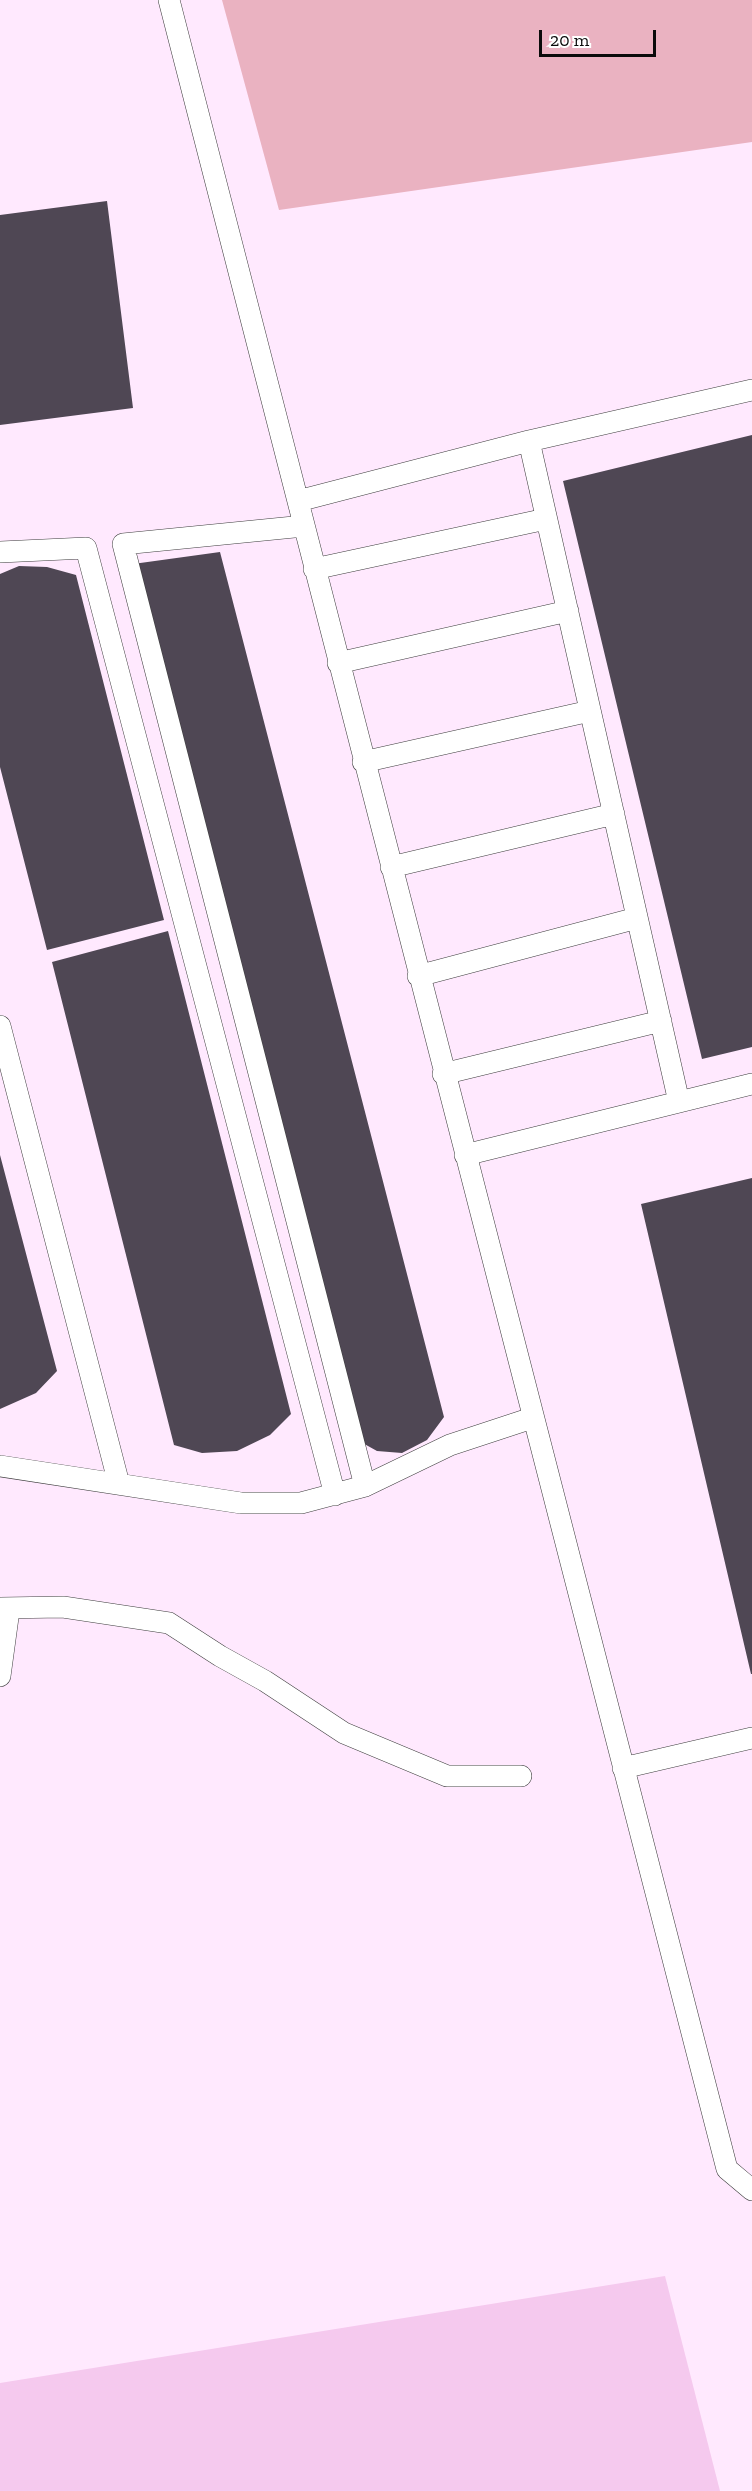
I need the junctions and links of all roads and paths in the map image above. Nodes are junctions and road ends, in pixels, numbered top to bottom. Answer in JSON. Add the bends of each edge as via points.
{"nodes":[{"id":1,"x":169,"y":0,"type":"edge"},
{"id":2,"x":752,"y":390,"type":"edge"},
{"id":3,"x":529,"y":441,"type":"junction"},
{"id":4,"x":298,"y":501,"type":"junction"},
{"id":5,"x":546,"y":519,"type":"junction"},
{"id":6,"x":304,"y":526,"type":"junction"},
{"id":7,"x":0,"y":552,"type":"edge"},
{"id":8,"x":314,"y":569,"type":"junction"},
{"id":9,"x":568,"y":612,"type":"junction"},
{"id":10,"x":338,"y":663,"type":"junction"},
{"id":11,"x":590,"y":711,"type":"junction"},
{"id":12,"x":363,"y":762,"type":"junction"},
{"id":13,"x":614,"y":814,"type":"junction"},
{"id":14,"x":391,"y":867,"type":"junction"},
{"id":15,"x":637,"y":918,"type":"junction"},
{"id":16,"x":418,"y":976,"type":"junction"},
{"id":17,"x":661,"y":1021,"type":"junction"},
{"id":18,"x":0,"y":1026,"type":"edge"},
{"id":19,"x":443,"y":1074,"type":"junction"},
{"id":20,"x":752,"y":1084,"type":"edge"},
{"id":21,"x":679,"y":1102,"type":"junction"},
{"id":22,"x":465,"y":1155,"type":"junction"},
{"id":23,"x":532,"y":1418,"type":"junction"},
{"id":24,"x":0,"y":1466,"type":"edge"},
{"id":25,"x":119,"y":1484,"type":"junction"},
{"id":26,"x":365,"y":1486,"type":"junction"},
{"id":27,"x":335,"y":1495,"type":"junction"},
{"id":28,"x":4,"y":1609,"type":"edge"},
{"id":29,"x":0,"y":1676,"type":"edge"},
{"id":30,"x":752,"y":1738,"type":"edge"},
{"id":31,"x":623,"y":1768,"type":"junction"},
{"id":32,"x":521,"y":1776,"type":"dead end"},
{"id":33,"x":752,"y":2190,"type":"edge"}],
"edges":[{"from":1,"to":4,"type":"lane"},
{"from":2,"to":3,"type":"lane"},
{"from":3,"to":4,"type":"lane"},
{"from":3,"to":5,"type":"lane"},
{"from":4,"to":6,"type":"lane"},
{"from":5,"to":8,"type":"lane"},
{"from":5,"to":9,"type":"lane"},
{"from":6,"to":8,"type":"lane"},
{"from":6,"to":26,"type":"lane","via":[[123,544]]},
{"from":7,"to":27,"type":"lane","via":[[86,548]]},
{"from":8,"to":10,"type":"lane"},
{"from":9,"to":10,"type":"lane"},
{"from":9,"to":11,"type":"lane"},
{"from":10,"to":12,"type":"lane"},
{"from":11,"to":12,"type":"lane"},
{"from":11,"to":13,"type":"lane"},
{"from":12,"to":14,"type":"lane"},
{"from":13,"to":14,"type":"lane"},
{"from":13,"to":15,"type":"lane"},
{"from":14,"to":16,"type":"lane"},
{"from":15,"to":16,"type":"lane"},
{"from":15,"to":17,"type":"lane"},
{"from":16,"to":19,"type":"lane"},
{"from":17,"to":19,"type":"lane"},
{"from":17,"to":21,"type":"lane"},
{"from":18,"to":25,"type":"lane"},
{"from":19,"to":22,"type":"lane"},
{"from":20,"to":21,"type":"lane"},
{"from":21,"to":22,"type":"lane"},
{"from":22,"to":23,"type":"lane"},
{"from":23,"to":26,"type":"lane","via":[[450,1445]]},
{"from":23,"to":31,"type":"lane"},
{"from":24,"to":25,"type":"lane"},
{"from":25,"to":27,"type":"lane","via":[[272,1505]]},
{"from":26,"to":27,"type":"lane"},
{"from":28,"to":29,"type":"lane"},
{"from":28,"to":32,"type":"lane","via":[[63,1607],[169,1623],[344,1733],[447,1776]]},
{"from":30,"to":31,"type":"lane"},
{"from":31,"to":33,"type":"lane","via":[[727,2169]]}]}
